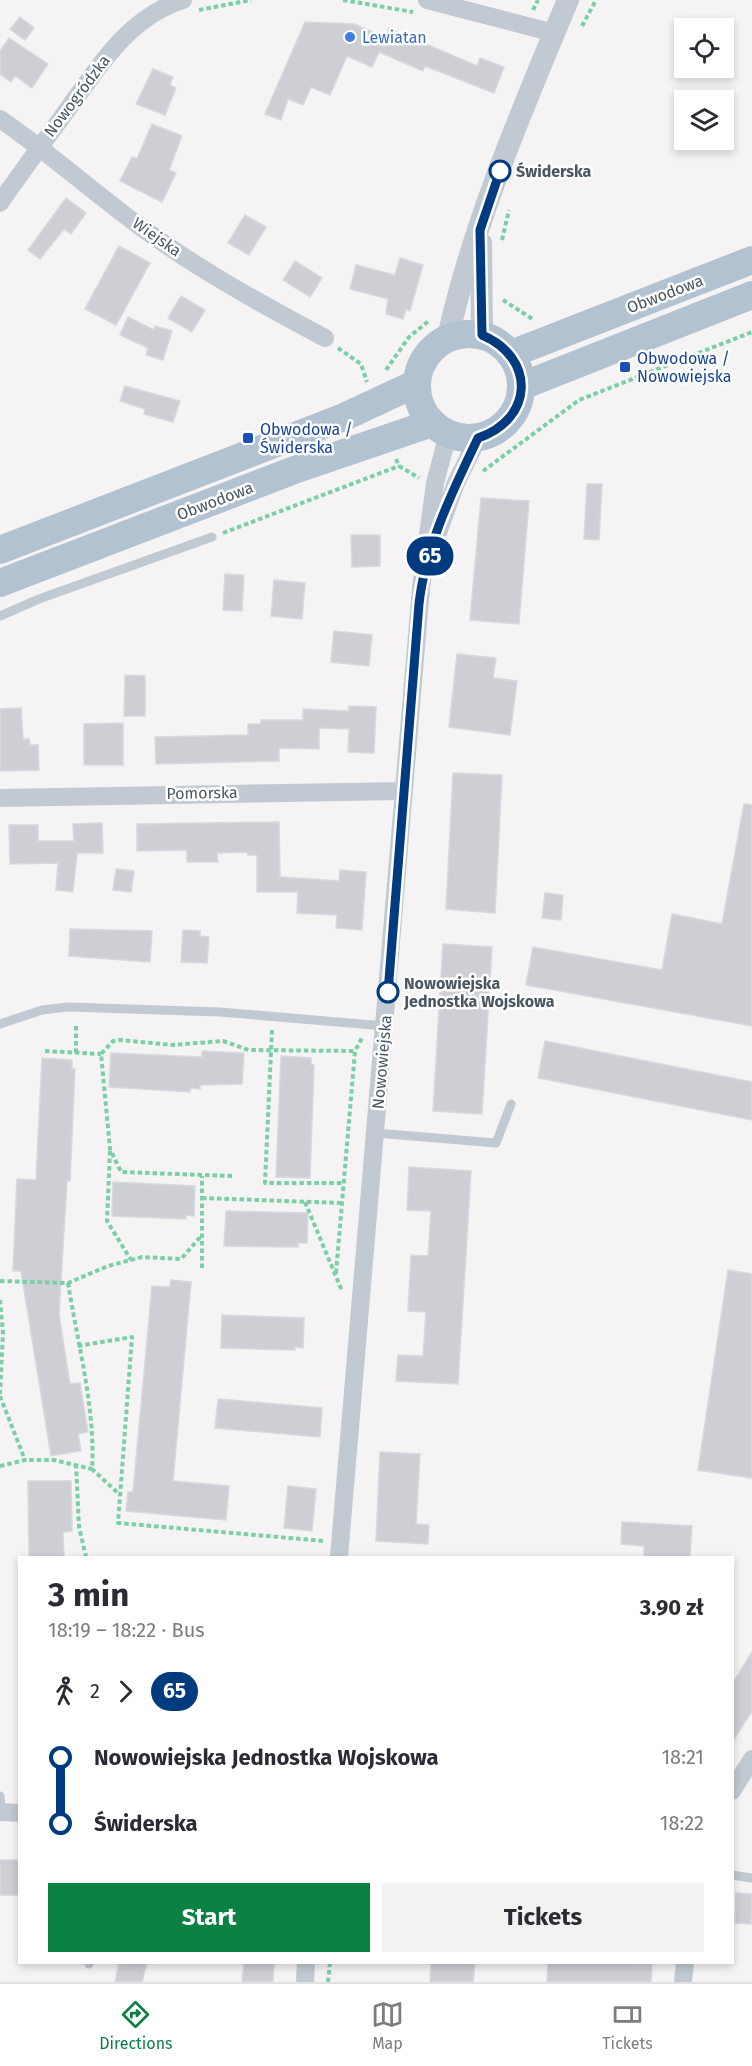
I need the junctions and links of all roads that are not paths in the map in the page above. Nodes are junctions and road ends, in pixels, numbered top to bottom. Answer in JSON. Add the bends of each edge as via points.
{"nodes":[{"id":1,"x":568,"y":0,"type":"edge"},
{"id":2,"x":160,"y":4,"type":"edge"},
{"id":3,"x":186,"y":6,"type":"edge"},
{"id":4,"x":421,"y":6,"type":"edge"},
{"id":5,"x":555,"y":33,"type":"junction"},
{"id":6,"x":0,"y":119,"type":"edge"},
{"id":7,"x":40,"y":146,"type":"junction"},
{"id":8,"x":0,"y":203,"type":"edge"},
{"id":9,"x":480,"y":230,"type":"junction"},
{"id":10,"x":752,"y":260,"type":"edge"},
{"id":11,"x":752,"y":295,"type":"edge"},
{"id":12,"x":440,"y":328,"type":"junction"},
{"id":13,"x":482,"y":335,"type":"junction"},
{"id":14,"x":325,"y":338,"type":"road end"},
{"id":15,"x":511,"y":354,"type":"junction"},
{"id":16,"x":417,"y":383,"type":"junction"},
{"id":17,"x":522,"y":386,"type":"junction"},
{"id":18,"x":440,"y":428,"type":"junction"},
{"id":19,"x":478,"y":438,"type":"junction"},
{"id":20,"x":212,"y":537,"type":"road end"},
{"id":21,"x":0,"y":550,"type":"edge"},
{"id":22,"x":425,"y":568,"type":"junction"},
{"id":23,"x":0,"y":583,"type":"edge"},
{"id":24,"x":0,"y":616,"type":"edge"},
{"id":25,"x":403,"y":791,"type":"junction"},
{"id":26,"x":0,"y":798,"type":"edge"},
{"id":27,"x":0,"y":1024,"type":"edge"},
{"id":28,"x":377,"y":1025,"type":"junction"},
{"id":29,"x":511,"y":1104,"type":"dead end"},
{"id":30,"x":376,"y":1133,"type":"junction"},
{"id":31,"x":339,"y":1556,"type":"edge"},
{"id":32,"x":752,"y":1759,"type":"edge"},
{"id":33,"x":734,"y":1788,"type":"edge"},
{"id":34,"x":734,"y":1875,"type":"edge"},
{"id":35,"x":752,"y":1878,"type":"edge"},
{"id":36,"x":306,"y":1964,"type":"edge"},
{"id":37,"x":685,"y":1964,"type":"edge"},
{"id":38,"x":305,"y":1982,"type":"edge"},
{"id":39,"x":683,"y":1982,"type":"edge"}],
"edges":[{"from":1,"to":5,"type":"street"},
{"from":2,"to":3,"type":"street","name":"Nowogródzka"},
{"from":2,"to":7,"type":"street","name":"Nowogródzka","via":[[124,36]]},
{"from":4,"to":5,"type":"street"},
{"from":5,"to":9,"type":"street","via":[[505,154]]},
{"from":6,"to":7,"type":"street","name":"Wiejska"},
{"from":7,"to":8,"type":"street","name":"Nowogródzka"},
{"from":7,"to":14,"type":"street","name":"Wiejska","via":[[138,225],[197,266]]},
{"from":9,"to":12,"type":"street"},
{"from":9,"to":13,"type":"street"},
{"from":10,"to":15,"type":"main road","name":"Obwodowa"},
{"from":11,"to":17,"type":"main road","name":"Obwodowa"},
{"from":12,"to":13,"type":"main road"},
{"from":12,"to":16,"type":"main road"},
{"from":13,"to":15,"type":"main road"},
{"from":15,"to":17,"type":"main road"},
{"from":16,"to":18,"type":"main road","via":[[420,405]]},
{"from":16,"to":21,"type":"main road","name":"Obwodowa","via":[[304,432]]},
{"from":17,"to":19,"type":"main road","via":[[519,405],[509,420],[495,432]]},
{"from":18,"to":19,"type":"main road","name":"Obwodowa","via":[[462,438]]},
{"from":18,"to":22,"type":"street","name":"Nowowiejska"},
{"from":18,"to":23,"type":"main road","name":"Obwodowa","via":[[297,470]]},
{"from":19,"to":22,"type":"street","name":"Nowowiejska","via":[[456,483]]},
{"from":20,"to":24,"type":"lane"},
{"from":22,"to":25,"type":"street","name":"Nowowiejska"},
{"from":25,"to":26,"type":"street","name":"Pomorska"},
{"from":25,"to":28,"type":"street","name":"Nowowiejska"},
{"from":27,"to":28,"type":"lane","via":[[42,1010],[68,1007]]},
{"from":28,"to":30,"type":"street","name":"Nowowiejska"},
{"from":29,"to":30,"type":"lane","via":[[496,1143]]},
{"from":30,"to":31,"type":"street","name":"Nowowiejska"},
{"from":32,"to":33,"type":"street"},
{"from":34,"to":35,"type":"lane"},
{"from":36,"to":38,"type":"street"},
{"from":37,"to":39,"type":"street"}]}
